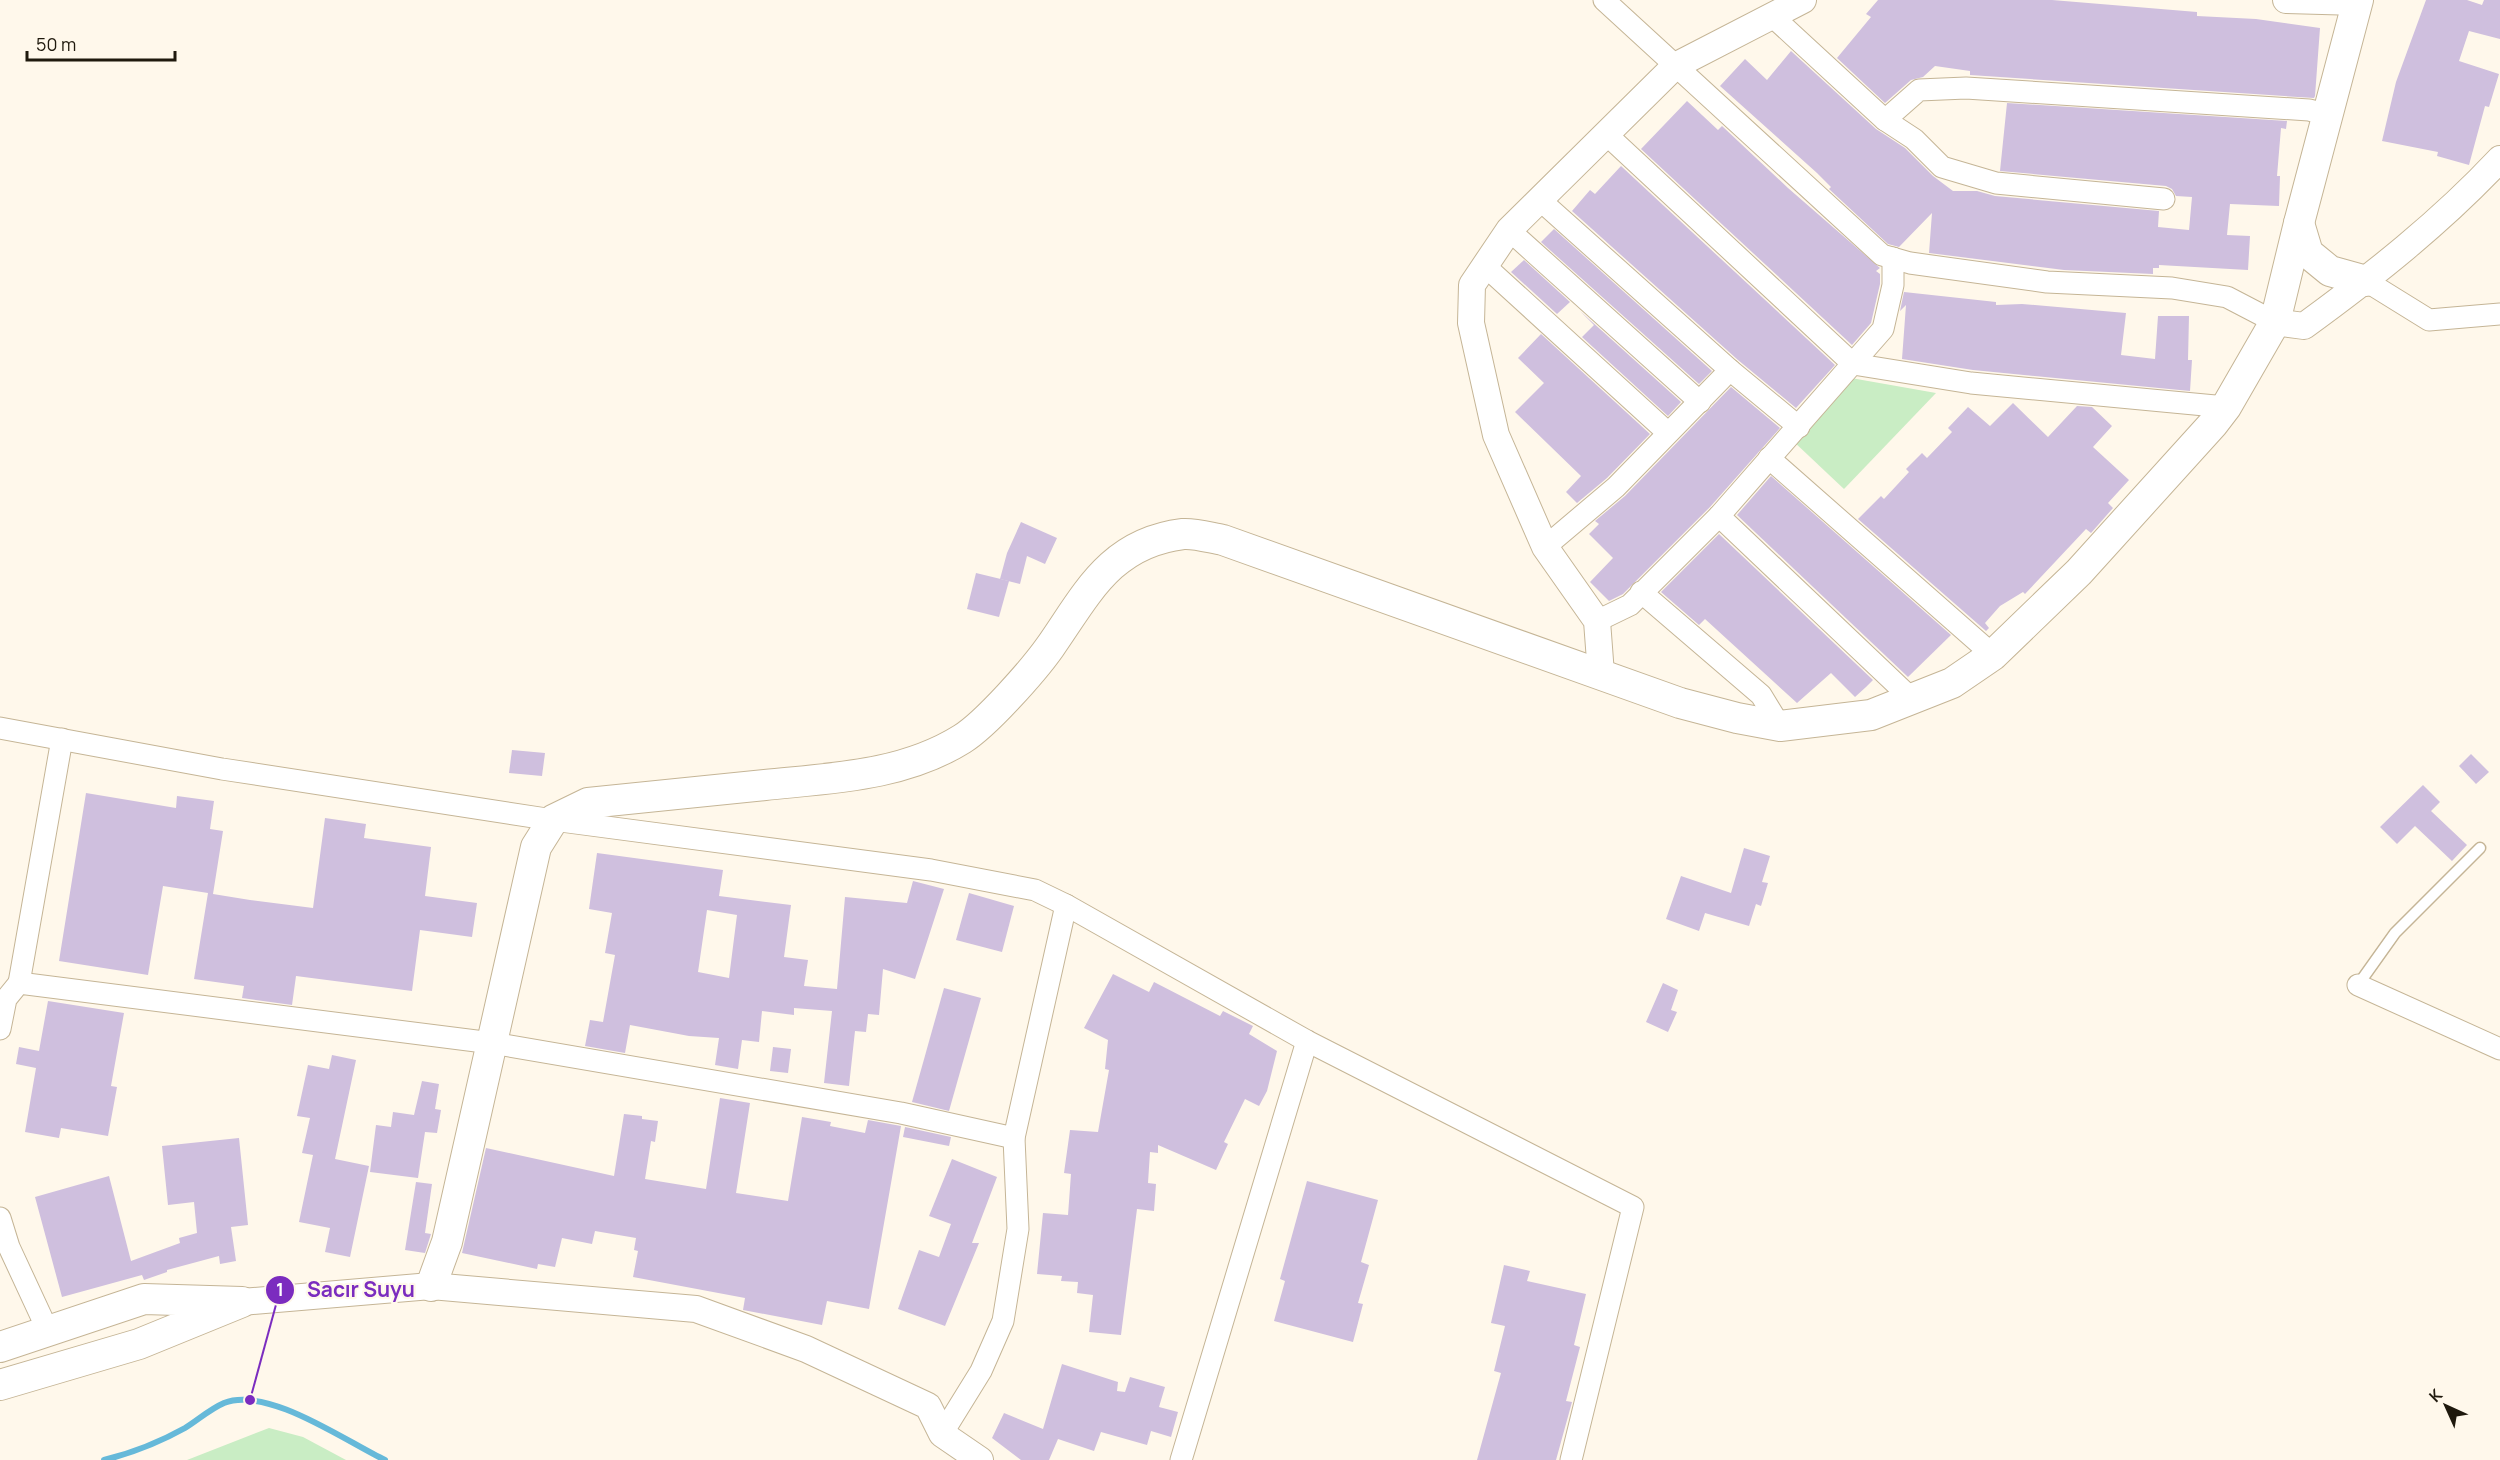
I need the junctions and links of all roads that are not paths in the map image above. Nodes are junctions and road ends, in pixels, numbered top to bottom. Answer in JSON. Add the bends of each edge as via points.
{"nodes":[{"id":1,"x":1604,"y":0,"type":"edge"},
{"id":2,"x":1803,"y":0,"type":"edge"},
{"id":3,"x":2286,"y":0,"type":"edge"},
{"id":4,"x":2358,"y":1,"type":"edge"},
{"id":5,"x":1772,"y":15,"type":"junction"},
{"id":6,"x":1675,"y":66,"type":"junction"},
{"id":7,"x":2329,"y":115,"type":"junction"},
{"id":8,"x":1885,"y":120,"type":"junction"},
{"id":9,"x":1606,"y":134,"type":"junction"},
{"id":10,"x":2500,"y":159,"type":"edge"},
{"id":11,"x":2164,"y":199,"type":"dead end"},
{"id":12,"x":1540,"y":200,"type":"junction"},
{"id":13,"x":2299,"y":223,"type":"junction"},
{"id":14,"x":1509,"y":230,"type":"junction"},
{"id":15,"x":1893,"y":258,"type":"junction"},
{"id":16,"x":1485,"y":266,"type":"junction"},
{"id":17,"x":2366,"y":281,"type":"junction"},
{"id":18,"x":2500,"y":314,"type":"edge"},
{"id":19,"x":2275,"y":322,"type":"junction"},
{"id":20,"x":1852,"y":364,"type":"junction"},
{"id":21,"x":1730,"y":370,"type":"junction"},
{"id":22,"x":1700,"y":402,"type":"junction"},
{"id":23,"x":2226,"y":407,"type":"junction"},
{"id":24,"x":1798,"y":427,"type":"junction"},
{"id":25,"x":1667,"y":432,"type":"junction"},
{"id":26,"x":1769,"y":458,"type":"junction"},
{"id":27,"x":1719,"y":516,"type":"junction"},
{"id":28,"x":1545,"y":547,"type":"junction"},
{"id":29,"x":1641,"y":592,"type":"junction"},
{"id":30,"x":1597,"y":621,"type":"junction"},
{"id":31,"x":1993,"y":656,"type":"junction"},
{"id":32,"x":1601,"y":674,"type":"junction"},
{"id":33,"x":1913,"y":699,"type":"junction"},
{"id":34,"x":1780,"y":726,"type":"junction"},
{"id":35,"x":0,"y":728,"type":"edge"},
{"id":36,"x":62,"y":739,"type":"junction"},
{"id":37,"x":553,"y":820,"type":"junction"},
{"id":38,"x":2480,"y":848,"type":"dead end"},
{"id":39,"x":1066,"y":905,"type":"junction"},
{"id":40,"x":19,"y":983,"type":"junction"},
{"id":41,"x":2358,"y":985,"type":"joint"},
{"id":42,"x":0,"y":1029,"type":"edge"},
{"id":43,"x":1307,"y":1041,"type":"junction"},
{"id":44,"x":492,"y":1043,"type":"junction"},
{"id":45,"x":2500,"y":1049,"type":"edge"},
{"id":46,"x":1014,"y":1138,"type":"junction"},
{"id":47,"x":0,"y":1218,"type":"edge"},
{"id":48,"x":431,"y":1286,"type":"junction"},
{"id":49,"x":242,"y":1302,"type":"junction"},
{"id":50,"x":48,"y":1331,"type":"junction"},
{"id":51,"x":0,"y":1347,"type":"edge"},
{"id":52,"x":0,"y":1385,"type":"edge"},
{"id":53,"x":942,"y":1434,"type":"junction"},
{"id":54,"x":980,"y":1460,"type":"edge"},
{"id":55,"x":1181,"y":1460,"type":"edge"},
{"id":56,"x":1571,"y":1460,"type":"edge"}],
"edges":[{"from":1,"to":6,"type":"street"},
{"from":2,"to":5,"type":"street"},
{"from":3,"to":4,"type":"street"},
{"from":4,"to":7,"type":"main road"},
{"from":5,"to":6,"type":"street"},
{"from":5,"to":8,"type":"street"},
{"from":6,"to":9,"type":"street"},
{"from":6,"to":15,"type":"street","via":[[1882,255]]},
{"from":7,"to":8,"type":"street","via":[[2309,110],[1966,88],[1919,90]]},
{"from":7,"to":13,"type":"main road"},
{"from":8,"to":11,"type":"street","via":[[1914,139],[1942,167],[1996,183]]},
{"from":9,"to":12,"type":"street"},
{"from":9,"to":20,"type":"street"},
{"from":10,"to":17,"type":"street","via":[[2461,201]]},
{"from":12,"to":14,"type":"street"},
{"from":12,"to":21,"type":"street"},
{"from":13,"to":17,"type":"main road","via":[[2308,254],[2330,271]]},
{"from":13,"to":19,"type":"main road"},
{"from":14,"to":16,"type":"street"},
{"from":14,"to":22,"type":"street"},
{"from":15,"to":19,"type":"street","via":[[2047,282],[2172,288],[2227,297]]},
{"from":15,"to":20,"type":"street","via":[[1893,285],[1883,329]]},
{"from":16,"to":25,"type":"street"},
{"from":16,"to":28,"type":"street","via":[[1473,285],[1471,323],[1496,435]]},
{"from":17,"to":18,"type":"street","via":[[2429,320]]},
{"from":17,"to":19,"type":"street","via":[[2304,326]]},
{"from":19,"to":23,"type":"main road"},
{"from":20,"to":23,"type":"street","via":[[1971,383]]},
{"from":20,"to":24,"type":"street"},
{"from":21,"to":22,"type":"street"},
{"from":21,"to":24,"type":"street"},
{"from":22,"to":25,"type":"street"},
{"from":23,"to":31,"type":"main road","via":[[2079,572]]},
{"from":24,"to":26,"type":"street"},
{"from":25,"to":28,"type":"street","via":[[1616,487]]},
{"from":26,"to":27,"type":"street"},
{"from":26,"to":31,"type":"street"},
{"from":27,"to":29,"type":"street"},
{"from":27,"to":33,"type":"street"},
{"from":28,"to":30,"type":"street"},
{"from":29,"to":30,"type":"street","via":[[1630,605]]},
{"from":29,"to":34,"type":"street","via":[[1761,694]]},
{"from":30,"to":32,"type":"street"},
{"from":31,"to":33,"type":"main road","via":[[1952,683]]},
{"from":32,"to":34,"type":"main road","via":[[1680,703]]},
{"from":32,"to":37,"type":"main road","via":[[1223,540],[1185,534],[1150,541],[1116,561],[1084,593],[1049,649],[1005,700],[963,739],[918,761],[868,774],[588,803]]},
{"from":33,"to":34,"type":"main road","via":[[1871,715]]},
{"from":35,"to":36,"type":"street"},
{"from":36,"to":37,"type":"street","via":[[222,769]]},
{"from":36,"to":40,"type":"street"},
{"from":37,"to":39,"type":"street","via":[[931,870],[1035,890]]},
{"from":37,"to":44,"type":"main road","via":[[536,848]]},
{"from":38,"to":41,"type":"lane","via":[[2395,933]]},
{"from":39,"to":43,"type":"street"},
{"from":39,"to":46,"type":"street"},
{"from":40,"to":42,"type":"street","via":[[6,999]]},
{"from":40,"to":44,"type":"street"},
{"from":41,"to":45,"type":"street"},
{"from":43,"to":55,"type":"street"},
{"from":43,"to":56,"type":"street","via":[[1634,1206]]},
{"from":44,"to":46,"type":"street","via":[[901,1113]]},
{"from":44,"to":48,"type":"main road","via":[[447,1242]]},
{"from":46,"to":53,"type":"street","via":[[1018,1229],[1003,1321],[981,1371]]},
{"from":47,"to":50,"type":"street","via":[[9,1247]]},
{"from":48,"to":49,"type":"street"},
{"from":48,"to":53,"type":"street","via":[[696,1309],[806,1349],[928,1406]]},
{"from":49,"to":50,"type":"main road","via":[[144,1299]]},
{"from":49,"to":52,"type":"main road","via":[[139,1344]]},
{"from":50,"to":51,"type":"main road"},
{"from":53,"to":54,"type":"street"}]}
